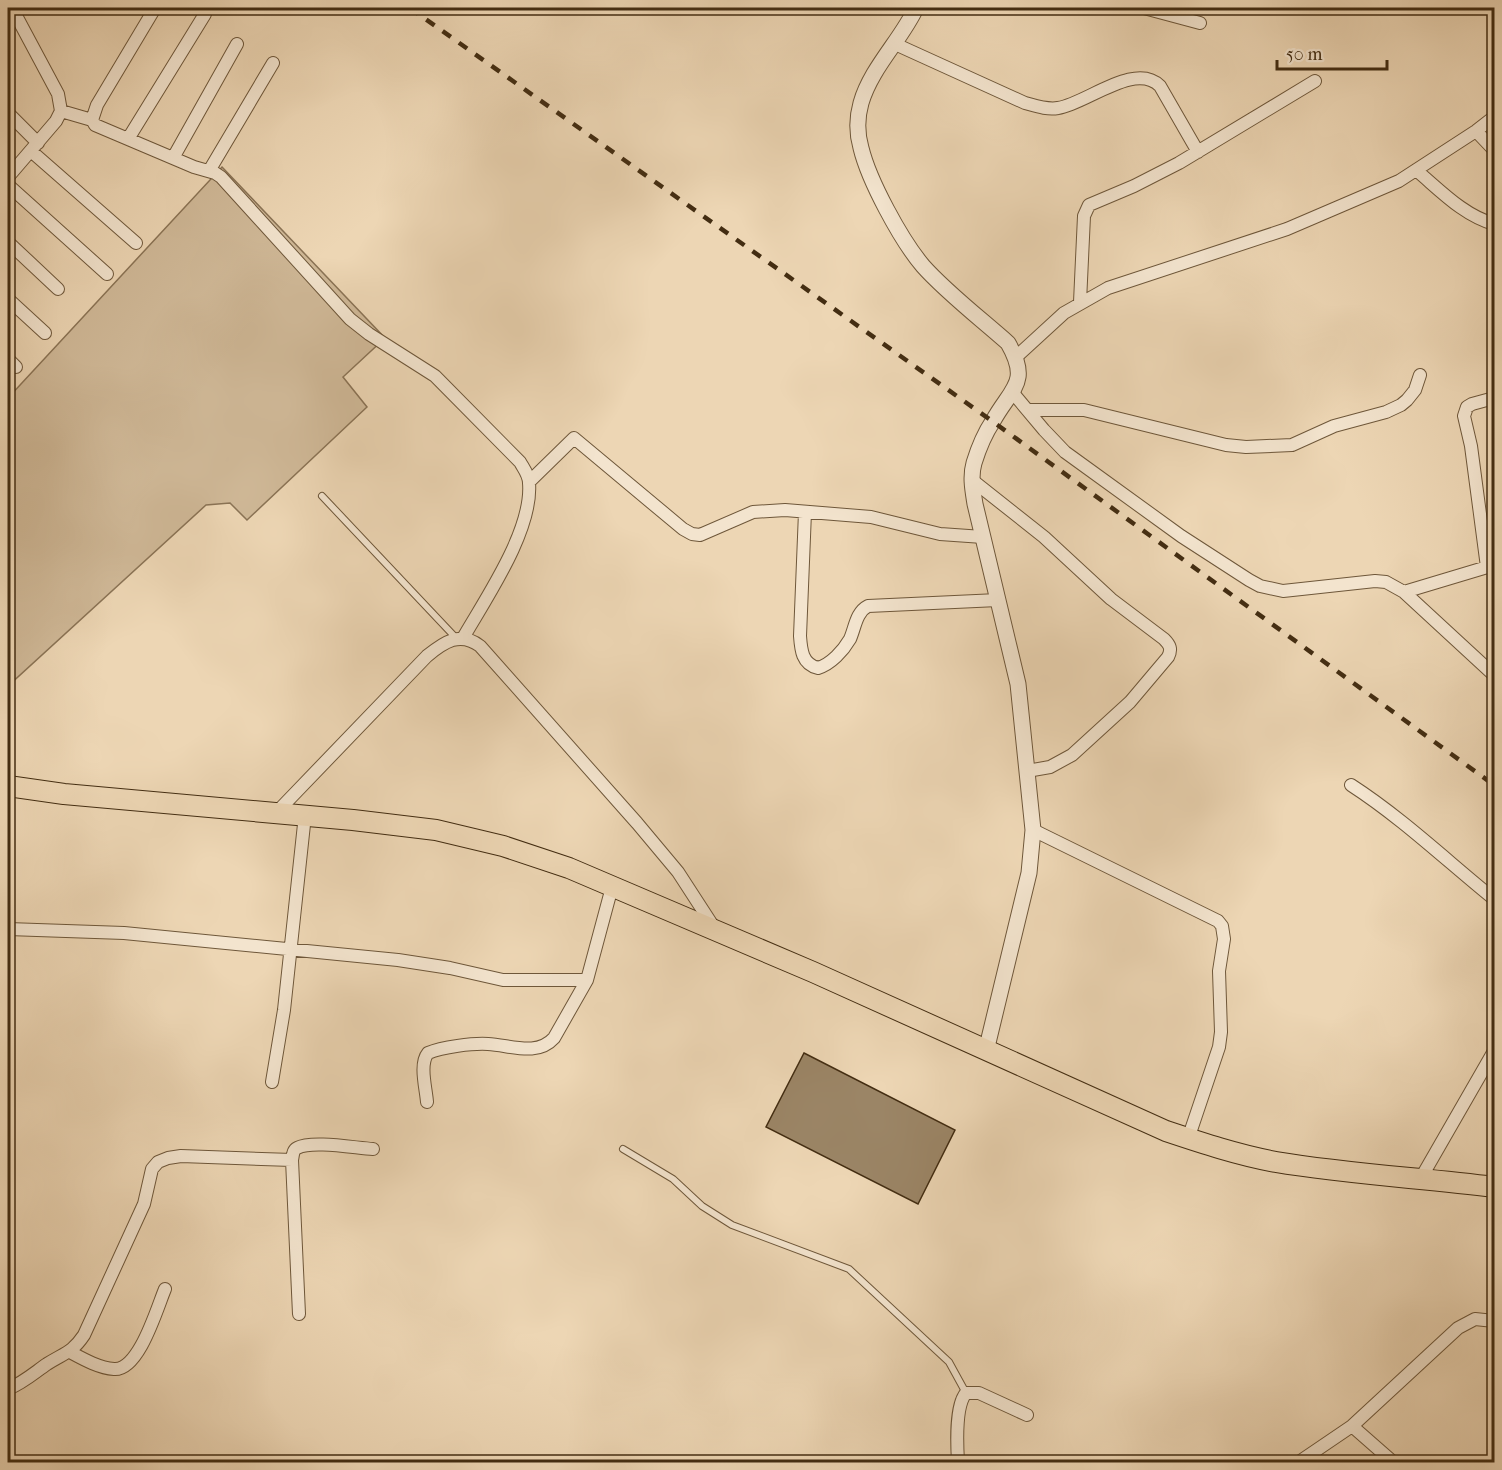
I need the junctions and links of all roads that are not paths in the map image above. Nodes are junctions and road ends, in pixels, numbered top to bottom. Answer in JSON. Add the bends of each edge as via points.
{"nodes":[{"id":1,"x":155,"y":8,"type":"edge"},
{"id":2,"x":916,"y":8,"type":"edge"},
{"id":3,"x":1144,"y":8,"type":"edge"},
{"id":4,"x":205,"y":14,"type":"dead end"},
{"id":5,"x":12,"y":15,"type":"edge"},
{"id":6,"x":1200,"y":23,"type":"dead end"},
{"id":7,"x":237,"y":44,"type":"dead end"},
{"id":8,"x":895,"y":44,"type":"junction"},
{"id":9,"x":273,"y":63,"type":"dead end"},
{"id":10,"x":1315,"y":81,"type":"dead end"},
{"id":11,"x":61,"y":111,"type":"junction"},
{"id":12,"x":8,"y":113,"type":"edge"},
{"id":13,"x":1494,"y":117,"type":"edge"},
{"id":14,"x":92,"y":120,"type":"junction"},
{"id":15,"x":1476,"y":131,"type":"junction"},
{"id":16,"x":128,"y":139,"type":"junction"},
{"id":17,"x":34,"y":147,"type":"junction"},
{"id":18,"x":1494,"y":150,"type":"edge"},
{"id":19,"x":1198,"y":152,"type":"junction"},
{"id":20,"x":173,"y":158,"type":"junction"},
{"id":21,"x":1416,"y":170,"type":"junction"},
{"id":22,"x":209,"y":171,"type":"junction"},
{"id":23,"x":8,"y":177,"type":"edge"},
{"id":24,"x":8,"y":184,"type":"edge"},
{"id":25,"x":1494,"y":224,"type":"edge"},
{"id":26,"x":8,"y":242,"type":"edge"},
{"id":27,"x":136,"y":243,"type":"dead end"},
{"id":28,"x":107,"y":274,"type":"dead end"},
{"id":29,"x":58,"y":289,"type":"dead end"},
{"id":30,"x":8,"y":299,"type":"edge"},
{"id":31,"x":1080,"y":302,"type":"junction"},
{"id":32,"x":45,"y":333,"type":"dead end"},
{"id":33,"x":1016,"y":357,"type":"junction"},
{"id":34,"x":1420,"y":375,"type":"dead end"},
{"id":35,"x":1013,"y":393,"type":"junction"},
{"id":36,"x":1494,"y":398,"type":"edge"},
{"id":37,"x":1028,"y":410,"type":"junction"},
{"id":38,"x":972,"y":480,"type":"junction"},
{"id":39,"x":529,"y":482,"type":"junction"},
{"id":40,"x":322,"y":496,"type":"dead end"},
{"id":41,"x":805,"y":512,"type":"junction"},
{"id":42,"x":983,"y":537,"type":"junction"},
{"id":43,"x":1491,"y":566,"type":"edge"},
{"id":44,"x":1404,"y":592,"type":"junction"},
{"id":45,"x":998,"y":600,"type":"junction"},
{"id":46,"x":460,"y":638,"type":"junction"},
{"id":47,"x":1494,"y":675,"type":"edge"},
{"id":48,"x":1027,"y":771,"type":"junction"},
{"id":49,"x":1350,"y":785,"type":"dead end"},
{"id":50,"x":8,"y":786,"type":"edge"},
{"id":51,"x":276,"y":813,"type":"junction"},
{"id":52,"x":305,"y":815,"type":"junction"},
{"id":53,"x":1033,"y":830,"type":"junction"},
{"id":54,"x":612,"y":887,"type":"junction"},
{"id":55,"x":1494,"y":899,"type":"edge"},
{"id":56,"x":8,"y":929,"type":"edge"},
{"id":57,"x":716,"y":931,"type":"junction"},
{"id":58,"x":289,"y":950,"type":"junction"},
{"id":59,"x":587,"y":980,"type":"junction"},
{"id":60,"x":986,"y":1051,"type":"junction"},
{"id":61,"x":1494,"y":1051,"type":"edge"},
{"id":62,"x":272,"y":1082,"type":"dead end"},
{"id":63,"x":428,"y":1102,"type":"dead end"},
{"id":64,"x":1188,"y":1139,"type":"junction"},
{"id":65,"x":373,"y":1149,"type":"dead end"},
{"id":66,"x":623,"y":1149,"type":"dead end"},
{"id":67,"x":292,"y":1160,"type":"junction"},
{"id":68,"x":1421,"y":1178,"type":"junction"},
{"id":69,"x":1494,"y":1186,"type":"edge"},
{"id":70,"x":165,"y":1289,"type":"dead end"},
{"id":71,"x":299,"y":1314,"type":"dead end"},
{"id":72,"x":1494,"y":1321,"type":"edge"},
{"id":73,"x":70,"y":1353,"type":"junction"},
{"id":74,"x":8,"y":1389,"type":"edge"},
{"id":75,"x":966,"y":1393,"type":"junction"},
{"id":76,"x":1027,"y":1415,"type":"dead end"},
{"id":77,"x":1352,"y":1426,"type":"junction"},
{"id":78,"x":958,"y":1462,"type":"edge"},
{"id":79,"x":1299,"y":1462,"type":"edge"},
{"id":80,"x":1393,"y":1462,"type":"edge"}],
"edges":[{"from":1,"to":14,"type":"street"},
{"from":2,"to":8,"type":"street"},
{"from":3,"to":6,"type":"street"},
{"from":4,"to":16,"type":"street"},
{"from":5,"to":11,"type":"street","via":[[58,94]]},
{"from":7,"to":20,"type":"street"},
{"from":8,"to":19,"type":"street","via":[[1026,103],[1048,109],[1060,108],[1130,80],[1150,79],[1160,86]]},
{"from":8,"to":33,"type":"street","via":[[868,85],[861,104],[858,126],[867,168],[894,222],[921,263],[1008,343]]},
{"from":9,"to":22,"type":"street"},
{"from":10,"to":19,"type":"street"},
{"from":11,"to":14,"type":"street"},
{"from":11,"to":17,"type":"street"},
{"from":12,"to":17,"type":"street"},
{"from":13,"to":15,"type":"street"},
{"from":14,"to":16,"type":"street"},
{"from":15,"to":18,"type":"street"},
{"from":15,"to":21,"type":"street"},
{"from":16,"to":20,"type":"street"},
{"from":17,"to":23,"type":"street"},
{"from":17,"to":27,"type":"street"},
{"from":19,"to":31,"type":"street","via":[[1089,205],[1084,216]]},
{"from":20,"to":22,"type":"street"},
{"from":21,"to":25,"type":"street","via":[[1473,217]]},
{"from":21,"to":31,"type":"street","via":[[1287,229],[1108,288]]},
{"from":22,"to":39,"type":"street","via":[[221,177],[350,319],[445,384],[519,462]]},
{"from":24,"to":28,"type":"street"},
{"from":26,"to":29,"type":"street"},
{"from":30,"to":32,"type":"street"},
{"from":31,"to":33,"type":"street"},
{"from":33,"to":35,"type":"street","via":[[1019,371]]},
{"from":34,"to":37,"type":"street","via":[[1401,405],[1334,426],[1292,445],[1236,446],[1084,410]]},
{"from":35,"to":37,"type":"street"},
{"from":35,"to":38,"type":"street","via":[[992,421],[974,463]]},
{"from":36,"to":43,"type":"street","via":[[1472,404],[1464,416],[1478,514]]},
{"from":37,"to":44,"type":"street","via":[[1065,452],[1260,586],[1283,591],[1376,581]]},
{"from":38,"to":42,"type":"street"},
{"from":38,"to":48,"type":"street","via":[[1170,644],[1168,657],[1130,702],[1072,755],[1050,767]]},
{"from":39,"to":41,"type":"street","via":[[574,438],[692,534],[710,532],[753,512]]},
{"from":39,"to":46,"type":"street","via":[[524,520],[514,546]]},
{"from":40,"to":46,"type":"lane"},
{"from":41,"to":42,"type":"street","via":[[871,517],[940,534]]},
{"from":41,"to":45,"type":"street","via":[[800,636],[803,655],[812,667],[824,666],[838,654],[868,606]]},
{"from":42,"to":45,"type":"street"},
{"from":43,"to":44,"type":"street"},
{"from":44,"to":47,"type":"street"},
{"from":45,"to":48,"type":"street","via":[[1018,684]]},
{"from":46,"to":51,"type":"street","via":[[439,646],[427,656]]},
{"from":46,"to":57,"type":"street","via":[[480,646],[637,823],[678,872]]},
{"from":48,"to":53,"type":"street"},
{"from":49,"to":55,"type":"street","via":[[1385,808]]},
{"from":50,"to":51,"type":"highway"},
{"from":51,"to":52,"type":"highway"},
{"from":52,"to":54,"type":"highway","via":[[436,830],[503,846]]},
{"from":52,"to":58,"type":"street"},
{"from":53,"to":60,"type":"street","via":[[1029,873]]},
{"from":53,"to":64,"type":"street","via":[[1222,926],[1219,1047]]},
{"from":54,"to":57,"type":"highway"},
{"from":54,"to":59,"type":"street"},
{"from":56,"to":58,"type":"street","via":[[124,933]]},
{"from":57,"to":60,"type":"highway"},
{"from":58,"to":59,"type":"street","via":[[398,960],[502,980]]},
{"from":58,"to":62,"type":"street"},
{"from":59,"to":63,"type":"street","via":[[554,1038],[544,1047],[486,1044],[428,1053],[424,1063]]},
{"from":60,"to":64,"type":"highway"},
{"from":61,"to":68,"type":"street"},
{"from":64,"to":68,"type":"highway","via":[[1274,1161]]},
{"from":65,"to":67,"type":"street","via":[[305,1145],[293,1152]]},
{"from":66,"to":75,"type":"lane","via":[[672,1179],[710,1212],[732,1225],[849,1269],[949,1362]]},
{"from":67,"to":71,"type":"street"},
{"from":67,"to":73,"type":"street","via":[[181,1156],[158,1162],[152,1169],[144,1203],[84,1335]]},
{"from":68,"to":69,"type":"highway"},
{"from":70,"to":73,"type":"street","via":[[140,1349],[129,1363],[115,1369]]},
{"from":72,"to":77,"type":"street","via":[[1475,1319],[1458,1328]]},
{"from":73,"to":74,"type":"street"},
{"from":75,"to":76,"type":"street","via":[[979,1393]]},
{"from":75,"to":78,"type":"street","via":[[960,1410]]},
{"from":77,"to":79,"type":"street"},
{"from":77,"to":80,"type":"street"}]}
